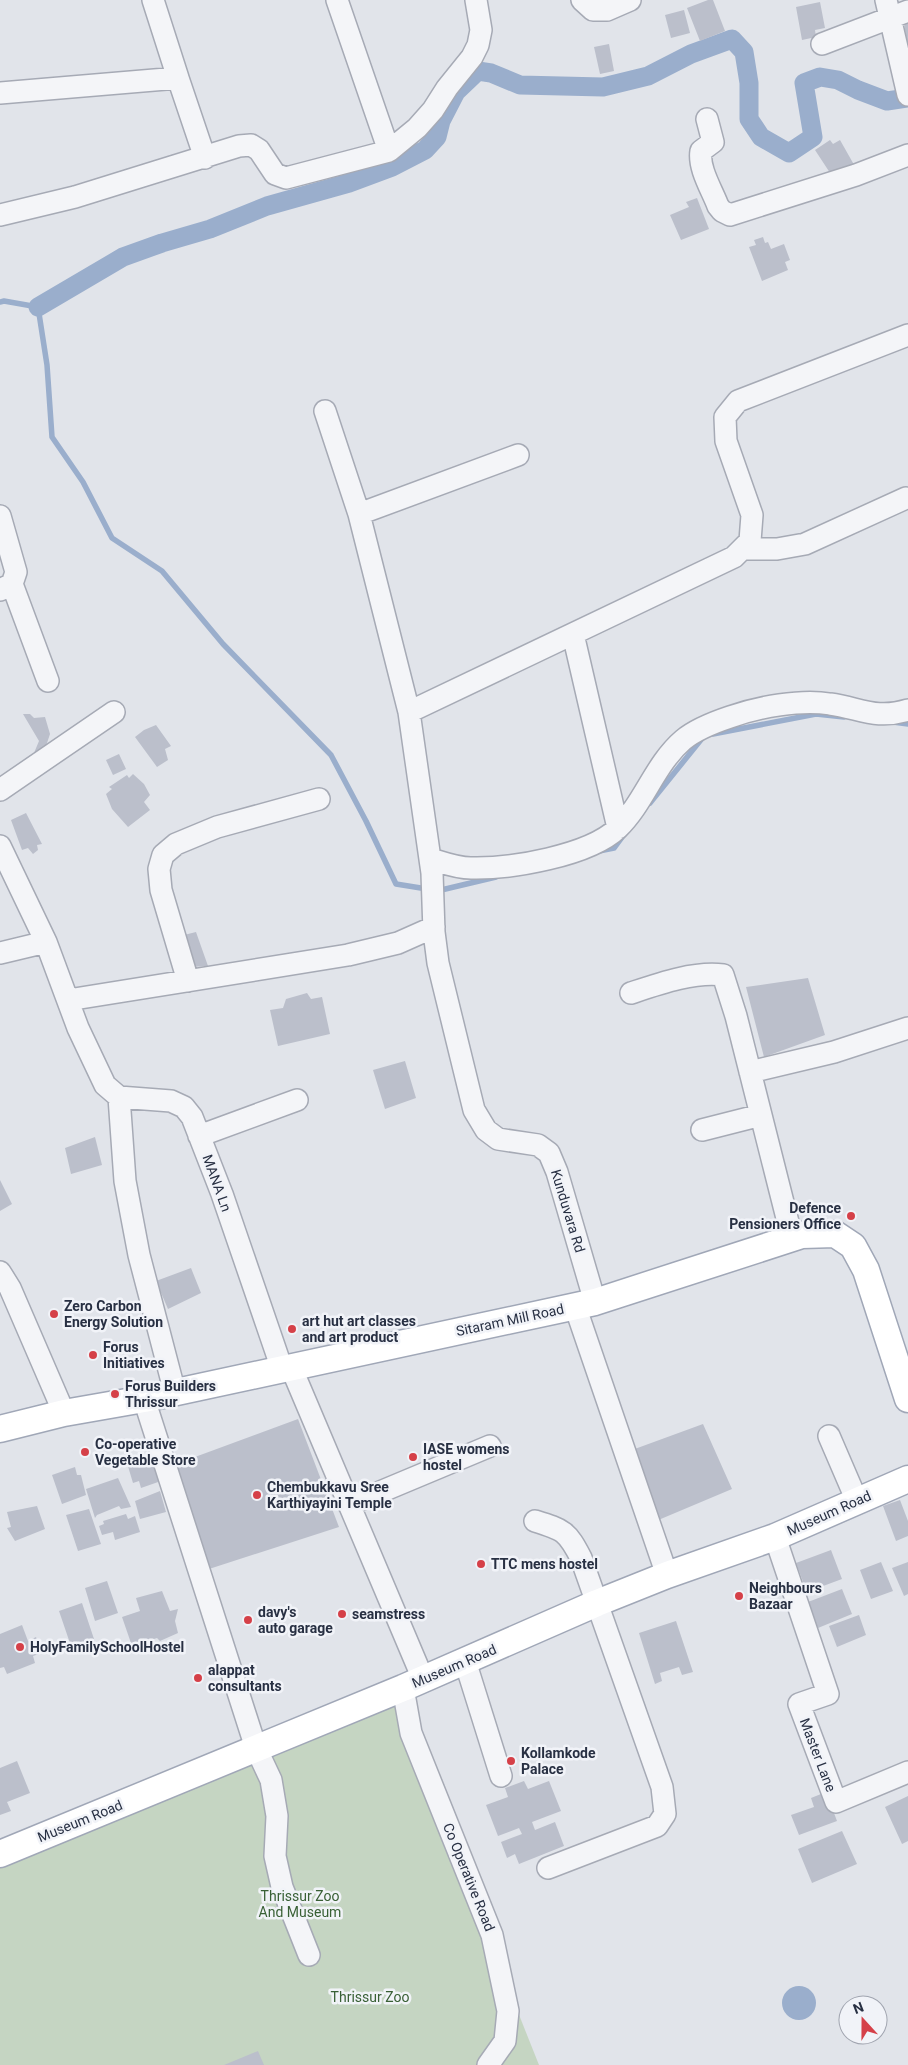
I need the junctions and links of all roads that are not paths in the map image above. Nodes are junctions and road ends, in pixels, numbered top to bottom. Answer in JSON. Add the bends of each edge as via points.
{"nodes":[{"id":1,"x":153,"y":0,"type":"edge"},
{"id":2,"x":337,"y":0,"type":"edge"},
{"id":3,"x":476,"y":0,"type":"edge"},
{"id":4,"x":582,"y":0,"type":"edge"},
{"id":5,"x":630,"y":0,"type":"edge"},
{"id":6,"x":895,"y":10,"type":"edge"},
{"id":7,"x":822,"y":44,"type":"dead end"},
{"id":8,"x":178,"y":78,"type":"junction"},
{"id":9,"x":0,"y":93,"type":"edge"},
{"id":10,"x":908,"y":95,"type":"edge"},
{"id":11,"x":707,"y":119,"type":"dead end"},
{"id":12,"x":389,"y":151,"type":"junction"},
{"id":13,"x":908,"y":155,"type":"edge"},
{"id":14,"x":205,"y":158,"type":"junction"},
{"id":15,"x":0,"y":215,"type":"edge"},
{"id":16,"x":908,"y":335,"type":"edge"},
{"id":17,"x":324,"y":411,"type":"dead end"},
{"id":18,"x":518,"y":455,"type":"dead end"},
{"id":19,"x":906,"y":498,"type":"dead end"},
{"id":20,"x":359,"y":514,"type":"junction"},
{"id":21,"x":0,"y":516,"type":"edge"},
{"id":22,"x":743,"y":549,"type":"junction"},
{"id":23,"x":6,"y":587,"type":"edge"},
{"id":24,"x":573,"y":634,"type":"junction"},
{"id":25,"x":48,"y":681,"type":"dead end"},
{"id":26,"x":908,"y":710,"type":"edge"},
{"id":27,"x":114,"y":712,"type":"dead end"},
{"id":28,"x":409,"y":712,"type":"junction"},
{"id":29,"x":0,"y":790,"type":"edge"},
{"id":30,"x":319,"y":799,"type":"dead end"},
{"id":31,"x":618,"y":828,"type":"junction"},
{"id":32,"x":0,"y":846,"type":"edge"},
{"id":33,"x":432,"y":866,"type":"junction"},
{"id":34,"x":434,"y":927,"type":"junction"},
{"id":35,"x":46,"y":942,"type":"junction"},
{"id":36,"x":0,"y":952,"type":"edge"},
{"id":37,"x":188,"y":981,"type":"junction"},
{"id":38,"x":631,"y":993,"type":"dead end"},
{"id":39,"x":68,"y":1000,"type":"junction"},
{"id":40,"x":908,"y":1028,"type":"edge"},
{"id":41,"x":750,"y":1072,"type":"junction"},
{"id":42,"x":119,"y":1097,"type":"junction"},
{"id":43,"x":297,"y":1100,"type":"dead end"},
{"id":44,"x":761,"y":1115,"type":"junction"},
{"id":45,"x":702,"y":1130,"type":"dead end"},
{"id":46,"x":200,"y":1136,"type":"junction"},
{"id":47,"x":792,"y":1238,"type":"junction"},
{"id":48,"x":0,"y":1272,"type":"edge"},
{"id":49,"x":585,"y":1304,"type":"junction"},
{"id":50,"x":286,"y":1368,"type":"junction"},
{"id":51,"x":175,"y":1393,"type":"junction"},
{"id":52,"x":144,"y":1399,"type":"junction"},
{"id":53,"x":908,"y":1399,"type":"edge"},
{"id":54,"x":64,"y":1413,"type":"junction"},
{"id":55,"x":0,"y":1429,"type":"edge"},
{"id":56,"x":829,"y":1436,"type":"dead end"},
{"id":57,"x":490,"y":1446,"type":"dead end"},
{"id":58,"x":908,"y":1479,"type":"edge"},
{"id":59,"x":857,"y":1501,"type":"junction"},
{"id":60,"x":349,"y":1505,"type":"junction"},
{"id":61,"x":535,"y":1521,"type":"dead end"},
{"id":62,"x":775,"y":1537,"type":"junction"},
{"id":63,"x":667,"y":1575,"type":"junction"},
{"id":64,"x":597,"y":1603,"type":"junction"},
{"id":65,"x":466,"y":1661,"type":"junction"},
{"id":66,"x":413,"y":1684,"type":"junction"},
{"id":67,"x":256,"y":1748,"type":"junction"},
{"id":68,"x":908,"y":1772,"type":"edge"},
{"id":69,"x":501,"y":1776,"type":"dead end"},
{"id":70,"x":0,"y":1854,"type":"edge"},
{"id":71,"x":548,"y":1868,"type":"dead end"},
{"id":72,"x":309,"y":1955,"type":"dead end"},
{"id":73,"x":488,"y":2065,"type":"edge"}],
"edges":[{"from":1,"to":8,"type":"street"},
{"from":2,"to":12,"type":"street"},
{"from":3,"to":12,"type":"street","via":[[481,30],[472,57],[433,110]]},
{"from":4,"to":5,"type":"street","via":[[593,10],[606,10]]},
{"from":6,"to":7,"type":"street"},
{"from":6,"to":10,"type":"street"},
{"from":8,"to":9,"type":"street"},
{"from":8,"to":14,"type":"street"},
{"from":11,"to":13,"type":"street","via":[[713,142],[701,151],[700,158],[718,206],[730,215]]},
{"from":12,"to":14,"type":"street","via":[[286,178],[275,174],[251,145]]},
{"from":14,"to":15,"type":"street"},
{"from":16,"to":22,"type":"street","via":[[738,401],[725,417],[726,440],[752,515],[750,541]]},
{"from":17,"to":20,"type":"street","name":"Kunduvara Rd"},
{"from":18,"to":20,"type":"street"},
{"from":19,"to":22,"type":"street","via":[[806,544],[777,549]]},
{"from":20,"to":28,"type":"street","name":"Kunduvara Rd"},
{"from":21,"to":23,"type":"street","via":[[16,572]]},
{"from":22,"to":24,"type":"street","via":[[734,557]]},
{"from":23,"to":25,"type":"street"},
{"from":24,"to":28,"type":"street"},
{"from":24,"to":31,"type":"street"},
{"from":26,"to":31,"type":"street","via":[[878,715],[811,702],[774,706],[731,717],[684,740],[666,758],[636,807]]},
{"from":27,"to":29,"type":"street"},
{"from":28,"to":33,"type":"street","name":"Kunduvara Rd"},
{"from":30,"to":37,"type":"street","via":[[217,827],[176,844],[163,855],[158,869],[161,890]]},
{"from":31,"to":33,"type":"street","via":[[602,841],[584,849],[501,866]]},
{"from":32,"to":35,"type":"street"},
{"from":33,"to":34,"type":"street","name":"Kunduvara Rd"},
{"from":34,"to":37,"type":"street","via":[[398,943],[348,955]]},
{"from":34,"to":49,"type":"street","name":"Kunduvara Rd","via":[[438,963],[474,1110],[486,1130],[498,1139],[538,1145],[549,1153],[557,1172]]},
{"from":35,"to":36,"type":"street"},
{"from":35,"to":39,"type":"street"},
{"from":37,"to":39,"type":"street"},
{"from":38,"to":41,"type":"street","via":[[667,981],[723,975]]},
{"from":39,"to":42,"type":"street","via":[[105,1085]]},
{"from":40,"to":41,"type":"street","via":[[834,1052]]},
{"from":41,"to":44,"type":"street"},
{"from":42,"to":46,"type":"street","name":"MANA Ln","via":[[171,1101],[184,1107]]},
{"from":42,"to":51,"type":"street","via":[[125,1181],[139,1255]]},
{"from":43,"to":46,"type":"street"},
{"from":44,"to":45,"type":"street"},
{"from":44,"to":47,"type":"street"},
{"from":46,"to":50,"type":"street","name":"MANA Ln"},
{"from":47,"to":49,"type":"main road","name":"Sitaram Mill Road"},
{"from":47,"to":53,"type":"main road","name":"Sitaram Mill Road","via":[[835,1234],[852,1246],[866,1270]]},
{"from":48,"to":54,"type":"street"},
{"from":49,"to":50,"type":"main road","name":"Sitaram Mill Road"},
{"from":49,"to":63,"type":"street","name":"Kunduvara Rd"},
{"from":50,"to":51,"type":"main road","name":"Sitaram Mill Road"},
{"from":50,"to":60,"type":"street","name":"MANA Ln"},
{"from":51,"to":52,"type":"main road","name":"Sitaram Mill Road"},
{"from":52,"to":54,"type":"main road","name":"Sitaram Mill Road"},
{"from":52,"to":67,"type":"street"},
{"from":54,"to":55,"type":"main road","name":"Sitaram Mill Road"},
{"from":56,"to":59,"type":"street"},
{"from":57,"to":60,"type":"street"},
{"from":58,"to":59,"type":"main road","name":"Museum Road"},
{"from":59,"to":62,"type":"main road","name":"Museum Road"},
{"from":60,"to":66,"type":"street","name":"Co Operative Road"},
{"from":61,"to":64,"type":"street","via":[[560,1528],[572,1540]]},
{"from":62,"to":63,"type":"main road","name":"Museum Road"},
{"from":62,"to":68,"type":"street","name":"Master Lane","via":[[828,1694],[800,1704],[836,1802]]},
{"from":63,"to":64,"type":"main road","name":"Museum Road"},
{"from":64,"to":65,"type":"main road","name":"Museum Road"},
{"from":64,"to":71,"type":"street","via":[[662,1787],[665,1814],[657,1826]]},
{"from":65,"to":66,"type":"main road","name":"Museum Road"},
{"from":65,"to":69,"type":"street"},
{"from":66,"to":67,"type":"main road","name":"Museum Road"},
{"from":66,"to":73,"type":"street","name":"Co Operative Road","via":[[411,1733],[492,1935],[508,2011],[505,2041]]},
{"from":67,"to":70,"type":"main road","name":"Museum Road"},
{"from":67,"to":72,"type":"street","via":[[271,1780],[277,1816],[275,1856],[282,1887]]}]}
